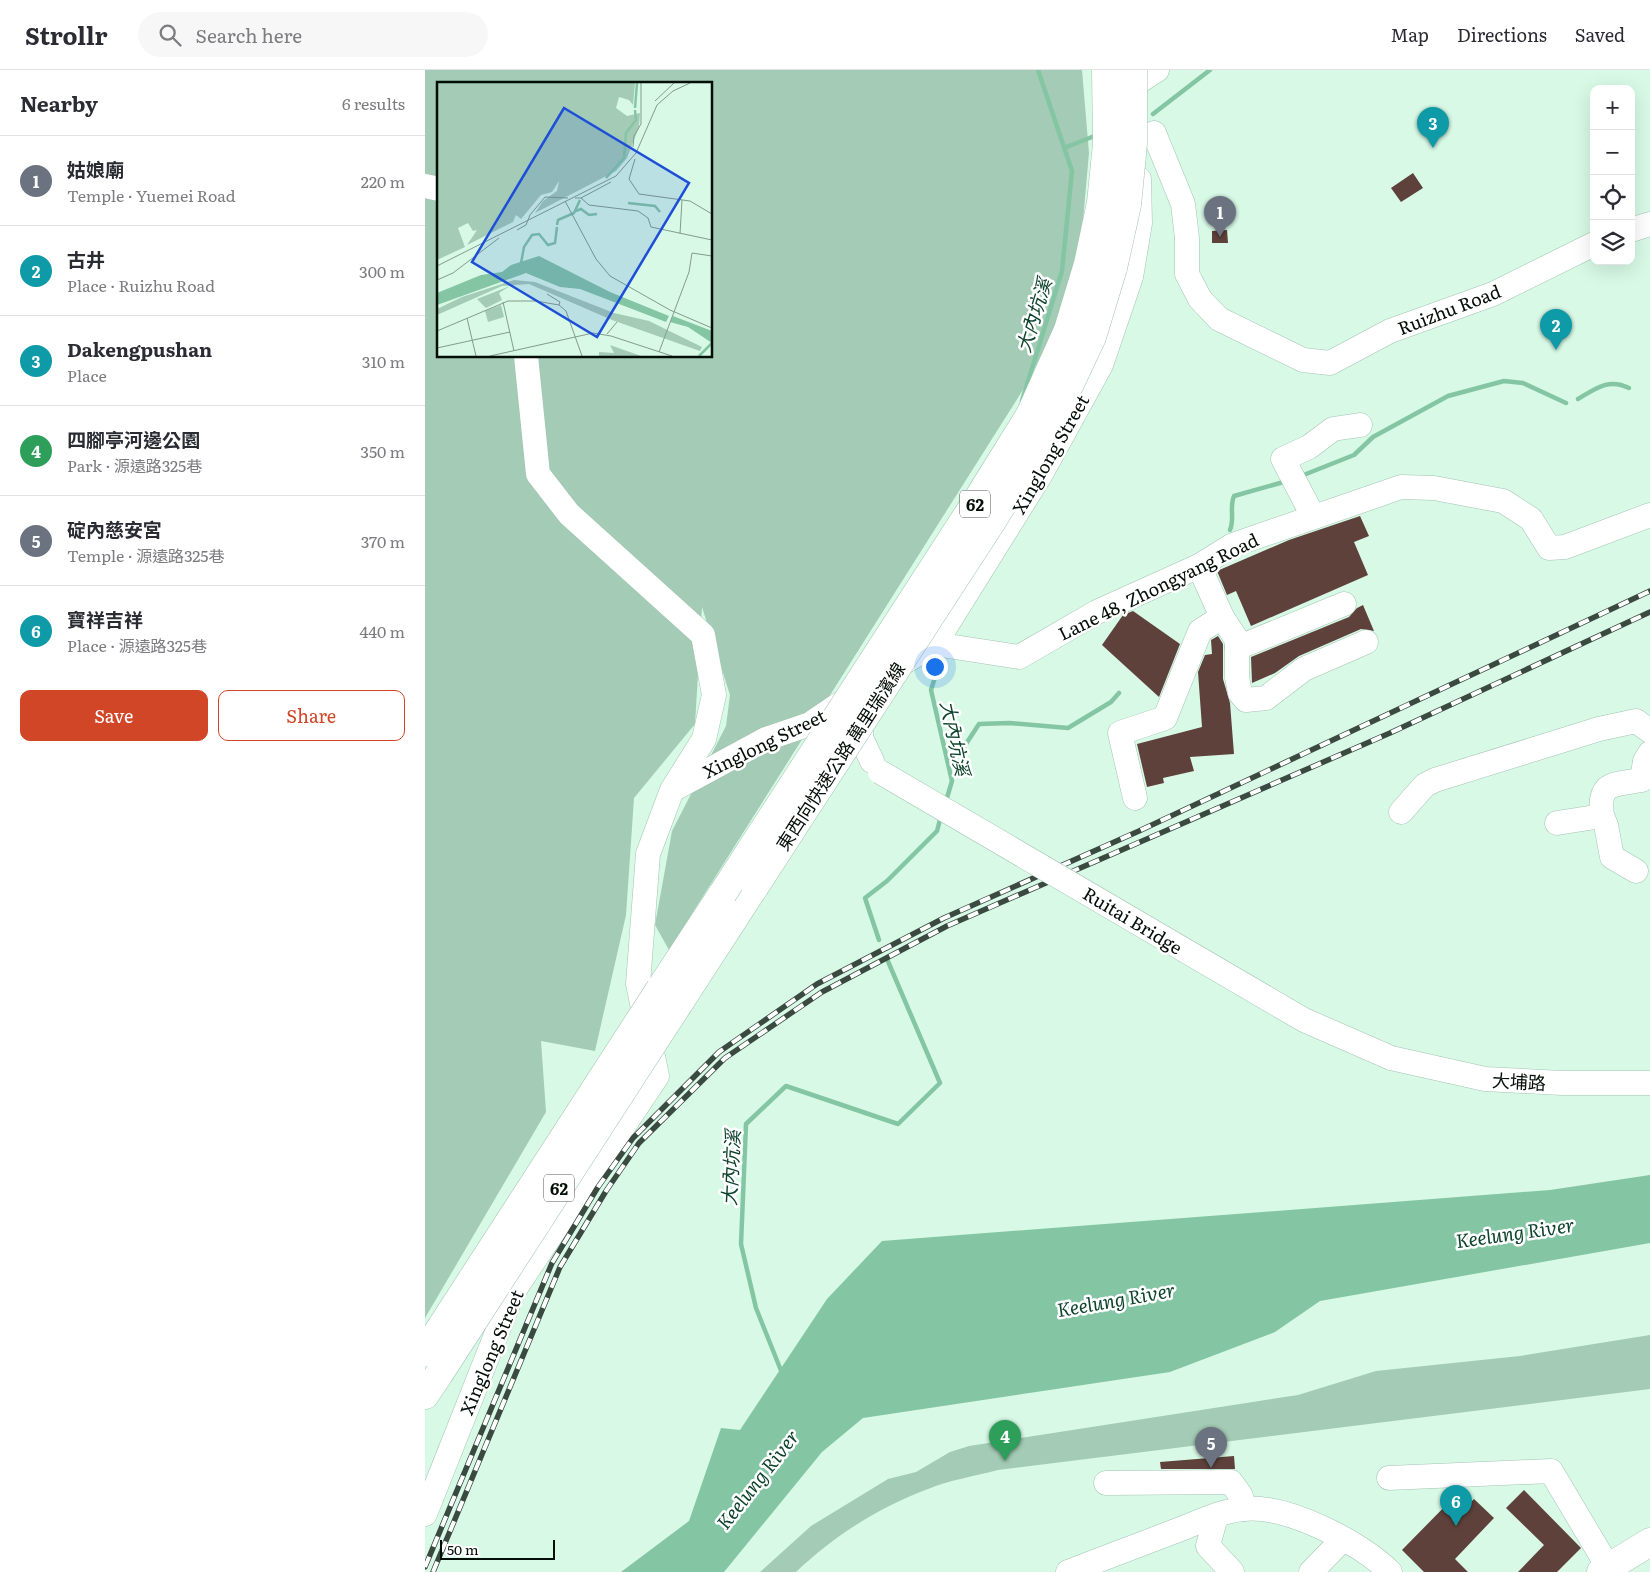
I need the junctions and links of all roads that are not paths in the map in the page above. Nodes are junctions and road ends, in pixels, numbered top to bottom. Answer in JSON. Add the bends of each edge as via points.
{"nodes":[{"id":1,"x":1105,"y":70,"type":"edge"},
{"id":2,"x":1133,"y":70,"type":"edge"},
{"id":3,"x":1157,"y":70,"type":"edge"},
{"id":4,"x":1141,"y":120,"type":"junction"},
{"id":5,"x":1650,"y":224,"type":"edge"},
{"id":6,"x":1635,"y":229,"type":"edge"},
{"id":7,"x":1590,"y":246,"type":"edge"},
{"id":8,"x":526,"y":358,"type":"edge"},
{"id":9,"x":1360,"y":425,"type":"dead end"},
{"id":10,"x":1650,"y":515,"type":"edge"},
{"id":11,"x":1313,"y":516,"type":"junction"},
{"id":12,"x":1199,"y":566,"type":"junction"},
{"id":13,"x":1344,"y":604,"type":"dead end"},
{"id":14,"x":1222,"y":617,"type":"junction"},
{"id":15,"x":1366,"y":642,"type":"dead end"},
{"id":16,"x":935,"y":644,"type":"junction"},
{"id":17,"x":1237,"y":648,"type":"junction"},
{"id":18,"x":873,"y":681,"type":"junction"},
{"id":19,"x":810,"y":724,"type":"junction"},
{"id":20,"x":1650,"y":731,"type":"edge"},
{"id":21,"x":1650,"y":753,"type":"edge"},
{"id":22,"x":876,"y":766,"type":"junction"},
{"id":23,"x":672,"y":790,"type":"junction"},
{"id":24,"x":1135,"y":798,"type":"dead end"},
{"id":25,"x":1401,"y":812,"type":"dead end"},
{"id":26,"x":1602,"y":816,"type":"junction"},
{"id":27,"x":1557,"y":823,"type":"dead end"},
{"id":28,"x":1636,"y":872,"type":"dead end"},
{"id":29,"x":670,"y":996,"type":"junction"},
{"id":30,"x":1391,"y":1058,"type":"joint"},
{"id":31,"x":1650,"y":1082,"type":"edge"},
{"id":32,"x":430,"y":1374,"type":"edge"},
{"id":33,"x":1389,"y":1478,"type":"dead end"},
{"id":34,"x":1106,"y":1483,"type":"dead end"},
{"id":35,"x":1242,"y":1509,"type":"junction"},
{"id":36,"x":425,"y":1514,"type":"edge"},
{"id":37,"x":1216,"y":1516,"type":"junction"},
{"id":38,"x":1343,"y":1538,"type":"junction"},
{"id":39,"x":1650,"y":1542,"type":"edge"},
{"id":40,"x":1604,"y":1569,"type":"edge"},
{"id":41,"x":1068,"y":1572,"type":"edge"},
{"id":42,"x":1232,"y":1572,"type":"edge"},
{"id":43,"x":1311,"y":1572,"type":"edge"},
{"id":44,"x":1390,"y":1572,"type":"edge"}],
"edges":[{"from":1,"to":29,"type":"main road","name":"東西向快速公路 萬里瑞濱線","number":"62","bridge":true,"via":[[1107,144],[1101,203],[1088,264],[1068,330],[1030,415],[723,893]]},
{"from":2,"to":29,"type":"main road","name":"東西向快速公路 萬里瑞濱線","number":"62","bridge":true,"via":[[1133,144],[1127,204],[1113,268],[1092,337],[1051,424],[994,518],[755,886]]},
{"from":3,"to":4,"type":"street","name":"Xinglong Street","via":[[1129,88]]},
{"from":4,"to":7,"type":"street","name":"Ruizhu Road","via":[[1183,204],[1187,274],[1200,299],[1219,319],[1303,360],[1331,363],[1391,331],[1493,294]]},
{"from":4,"to":16,"type":"street","name":"Xinglong Street","via":[[1140,223],[1131,277],[1101,365],[1041,474]]},
{"from":5,"to":6,"type":"street"},
{"from":8,"to":23,"type":"street","via":[[538,474],[569,514],[703,635],[714,696],[704,739]]},
{"from":9,"to":11,"type":"street","via":[[1333,429],[1309,447],[1283,459]]},
{"from":10,"to":11,"type":"street","name":"Lane 48, Zhongyang Road","via":[[1565,547],[1549,548],[1531,519],[1503,500],[1434,488],[1401,487]]},
{"from":11,"to":12,"type":"street","name":"Lane 48, Zhongyang Road","via":[[1233,545]]},
{"from":12,"to":14,"type":"street"},
{"from":12,"to":16,"type":"street","name":"Lane 48, Zhongyang Road","via":[[1097,612],[1019,658]]},
{"from":13,"to":17,"type":"street"},
{"from":14,"to":17,"type":"street","via":[[1237,640]]},
{"from":14,"to":24,"type":"street","via":[[1200,631],[1165,718],[1120,733]]},
{"from":15,"to":17,"type":"street","via":[[1304,669],[1266,698],[1246,700],[1240,693],[1237,677]]},
{"from":16,"to":18,"type":"street","name":"Xinglong Street"},
{"from":18,"to":19,"type":"street","name":"Xinglong Street"},
{"from":18,"to":22,"type":"street","via":[[861,709],[861,738]]},
{"from":19,"to":22,"type":"street"},
{"from":19,"to":23,"type":"street","name":"Xinglong Street","via":[[766,740]]},
{"from":20,"to":25,"type":"street","via":[[1636,721],[1473,767],[1425,786]]},
{"from":21,"to":26,"type":"street","via":[[1645,761],[1642,780],[1609,786],[1604,791]]},
{"from":22,"to":30,"type":"street","name":"Ruitai Bridge","bridge":true,"via":[[1304,1020]]},
{"from":23,"to":36,"type":"street","name":"Xinglong Street","via":[[648,854],[638,984],[657,1076],[513,1292]]},
{"from":26,"to":27,"type":"street"},
{"from":26,"to":28,"type":"street","via":[[1612,857]]},
{"from":29,"to":32,"type":"main road","name":"東西向快速公路 萬里瑞濱線","number":"62","bridge":true},
{"from":30,"to":31,"type":"street","name":"大埔路","via":[[1485,1079],[1562,1083]]},
{"from":33,"to":40,"type":"street","via":[[1551,1471]]},
{"from":34,"to":35,"type":"street","via":[[1231,1482],[1241,1496]]},
{"from":35,"to":37,"type":"street"},
{"from":35,"to":38,"type":"street","via":[[1290,1517]]},
{"from":37,"to":41,"type":"street"},
{"from":37,"to":42,"type":"street","via":[[1208,1546]]},
{"from":38,"to":43,"type":"street"},
{"from":38,"to":44,"type":"street","via":[[1378,1560]]},
{"from":39,"to":40,"type":"main road"}]}
